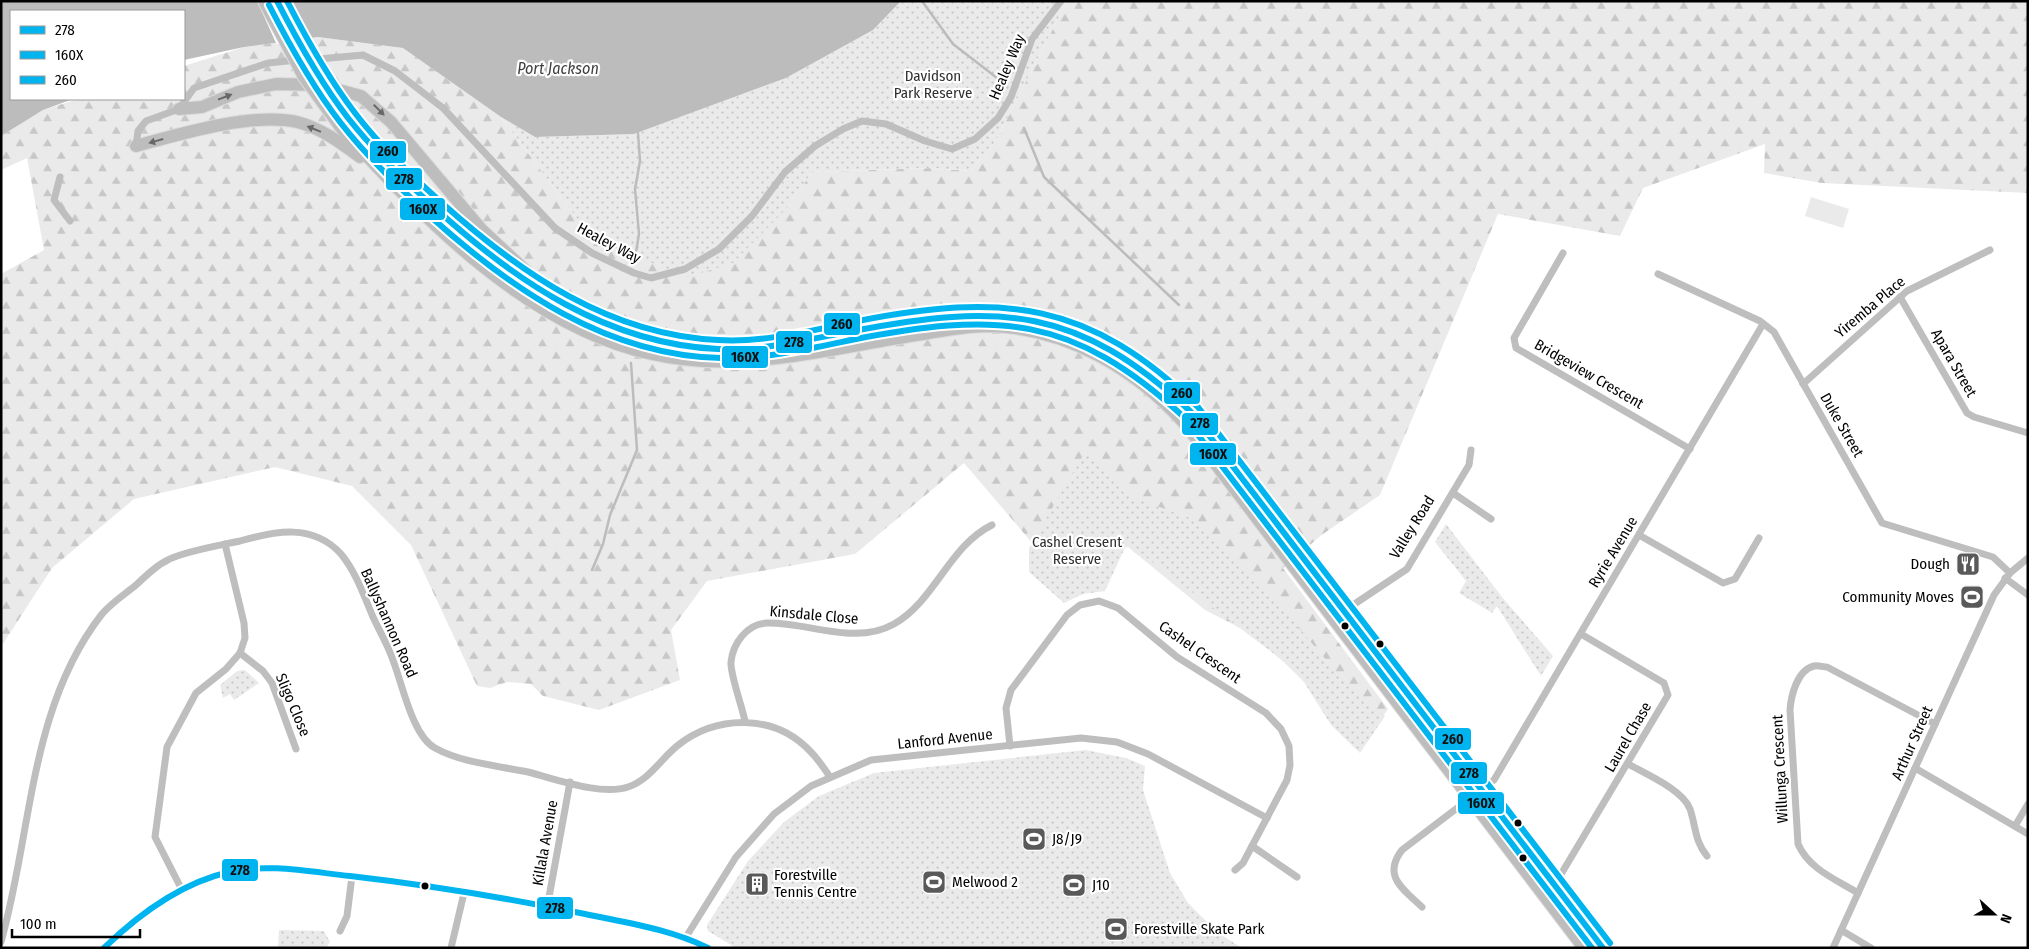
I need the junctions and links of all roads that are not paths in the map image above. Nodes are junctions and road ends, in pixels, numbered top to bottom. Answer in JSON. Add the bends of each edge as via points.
{"nodes":[{"id":1,"x":264,"y":1,"type":"edge"},
{"id":2,"x":277,"y":1,"type":"edge"},
{"id":3,"x":1061,"y":1,"type":"edge"},
{"id":4,"x":179,"y":109,"type":"junction"},
{"id":5,"x":346,"y":125,"type":"junction"},
{"id":6,"x":136,"y":146,"type":"joint"},
{"id":7,"x":384,"y":175,"type":"junction"},
{"id":8,"x":60,"y":177,"type":"dead end"},
{"id":9,"x":70,"y":221,"type":"dead end"},
{"id":10,"x":1990,"y":250,"type":"dead end"},
{"id":11,"x":1563,"y":253,"type":"dead end"},
{"id":12,"x":1658,"y":274,"type":"dead end"},
{"id":13,"x":1900,"y":297,"type":"junction"},
{"id":14,"x":563,"y":304,"type":"junction"},
{"id":15,"x":1763,"y":324,"type":"junction"},
{"id":16,"x":1803,"y":384,"type":"junction"},
{"id":17,"x":2028,"y":433,"type":"edge"},
{"id":18,"x":1690,"y":449,"type":"junction"},
{"id":19,"x":1471,"y":450,"type":"dead end"},
{"id":20,"x":1453,"y":493,"type":"junction"},
{"id":21,"x":1491,"y":518,"type":"dead end"},
{"id":22,"x":992,"y":525,"type":"dead end"},
{"id":23,"x":1639,"y":535,"type":"junction"},
{"id":24,"x":1759,"y":538,"type":"dead end"},
{"id":25,"x":226,"y":544,"type":"junction"},
{"id":26,"x":2028,"y":558,"type":"edge"},
{"id":27,"x":2007,"y":576,"type":"junction"},
{"id":28,"x":2028,"y":596,"type":"edge"},
{"id":29,"x":1344,"y":610,"type":"junction"},
{"id":30,"x":1332,"y":619,"type":"junction"},
{"id":31,"x":1581,"y":634,"type":"junction"},
{"id":32,"x":240,"y":653,"type":"junction"},
{"id":33,"x":745,"y":721,"type":"junction"},
{"id":34,"x":1935,"y":724,"type":"junction"},
{"id":35,"x":1010,"y":746,"type":"junction"},
{"id":36,"x":296,"y":749,"type":"dead end"},
{"id":37,"x":1628,"y":764,"type":"junction"},
{"id":38,"x":1916,"y":768,"type":"junction"},
{"id":39,"x":830,"y":777,"type":"junction"},
{"id":40,"x":570,"y":782,"type":"junction"},
{"id":41,"x":1481,"y":790,"type":"junction"},
{"id":42,"x":1469,"y":799,"type":"junction"},
{"id":43,"x":2028,"y":804,"type":"edge"},
{"id":44,"x":1266,"y":818,"type":"junction"},
{"id":45,"x":2015,"y":826,"type":"junction"},
{"id":46,"x":2028,"y":834,"type":"edge"},
{"id":47,"x":1252,"y":846,"type":"junction"},
{"id":48,"x":1707,"y":856,"type":"dead end"},
{"id":49,"x":1235,"y":870,"type":"dead end"},
{"id":50,"x":352,"y":876,"type":"junction"},
{"id":51,"x":1298,"y":877,"type":"dead end"},
{"id":52,"x":1554,"y":886,"type":"junction"},
{"id":53,"x":182,"y":890,"type":"junction"},
{"id":54,"x":464,"y":893,"type":"junction"},
{"id":55,"x":1858,"y":893,"type":"junction"},
{"id":56,"x":1422,"y":907,"type":"dead end"},
{"id":57,"x":547,"y":908,"type":"junction"},
{"id":58,"x":1841,"y":930,"type":"junction"},
{"id":59,"x":340,"y":931,"type":"dead end"},
{"id":60,"x":686,"y":937,"type":"junction"},
{"id":61,"x":1,"y":942,"type":"edge"},
{"id":62,"x":104,"y":948,"type":"edge"},
{"id":63,"x":451,"y":948,"type":"edge"},
{"id":64,"x":710,"y":948,"type":"edge"},
{"id":65,"x":1584,"y":948,"type":"edge"},
{"id":66,"x":1602,"y":948,"type":"edge"},
{"id":67,"x":1833,"y":948,"type":"edge"},
{"id":68,"x":1871,"y":948,"type":"edge"}],
"edges":[{"from":1,"to":5,"type":"highway","bridge":true,"via":[[304,78]]},
{"from":2,"to":5,"type":"highway","bridge":true},
{"from":3,"to":4,"type":"street","name":"Healey Way","via":[[1032,39],[1012,97],[998,118],[975,139],[952,149],[886,124],[862,121],[843,129],[815,146],[785,172],[752,216],[719,249],[685,269],[651,278],[592,253],[555,228],[443,108],[395,71],[363,55],[268,63],[194,88]]},
{"from":4,"to":6,"type":"street","via":[[146,121],[138,131]]},
{"from":4,"to":14,"type":"highway","one_way":true,"via":[[202,107],[238,92],[276,84],[320,85],[361,96],[391,122],[482,230]]},
{"from":5,"to":7,"type":"highway"},
{"from":5,"to":14,"type":"highway","via":[[495,261]]},
{"from":7,"to":6,"type":"highway","one_way":true,"via":[[336,139],[297,122],[280,120],[244,122]]},
{"from":7,"to":30,"type":"highway","via":[[429,220],[515,291],[608,341],[650,354],[722,363],[757,361],[990,326],[1018,329],[1083,347],[1152,389],[1170,406]]},
{"from":8,"to":9,"type":"street","via":[[54,200]]},
{"from":10,"to":13,"type":"street","name":"Yiremba Place","via":[[1915,286]]},
{"from":11,"to":18,"type":"street","name":"Bridgeview Crescent","via":[[1514,338],[1516,348]]},
{"from":12,"to":15,"type":"street","name":"Duke Street"},
{"from":13,"to":16,"type":"street","name":"Yiremba Place"},
{"from":13,"to":17,"type":"street","name":"Apara Street","via":[[1967,413]]},
{"from":14,"to":29,"type":"highway","via":[[642,337],[683,346],[719,349],[757,347],[963,314],[1033,320],[1092,339],[1149,372],[1192,412]]},
{"from":15,"to":16,"type":"street","name":"Duke Street","via":[[1774,332]]},
{"from":15,"to":18,"type":"street","name":"Ryrie Avenue"},
{"from":16,"to":27,"type":"street","name":"Duke Street","via":[[1882,523],[1992,558]]},
{"from":18,"to":23,"type":"street","name":"Ryrie Avenue"},
{"from":19,"to":20,"type":"street","name":"Valley Road","via":[[1469,465]]},
{"from":20,"to":21,"type":"street"},
{"from":20,"to":29,"type":"street","name":"Valley Road","via":[[1407,569]]},
{"from":22,"to":33,"type":"street","name":"Kinsdale Close","via":[[976,533],[913,611],[894,624],[875,632],[856,633],[765,623],[748,629],[734,645],[731,663]]},
{"from":23,"to":24,"type":"street","via":[[1723,584],[1734,579]]},
{"from":23,"to":31,"type":"street","name":"Ryrie Avenue"},
{"from":25,"to":32,"type":"street","via":[[244,623],[245,638]]},
{"from":25,"to":40,"type":"street","name":"Ballyshannon Road","via":[[275,532],[296,531],[320,538],[340,553],[354,574],[393,660],[419,732],[433,748]]},
{"from":25,"to":61,"type":"street","name":"Ballyshannon Road","via":[[166,560],[104,612],[77,651],[46,726]]},
{"from":26,"to":27,"type":"street","name":"Arthur Street"},
{"from":27,"to":28,"type":"street","name":"Duke Street"},
{"from":27,"to":34,"type":"street","name":"Arthur Street","via":[[1994,595]]},
{"from":29,"to":30,"type":"highway","name":"Valley Road"},
{"from":29,"to":41,"type":"highway"},
{"from":30,"to":42,"type":"highway"},
{"from":31,"to":37,"type":"street","name":"Laurel Chase","via":[[1664,683],[1668,695]]},
{"from":31,"to":41,"type":"street","name":"Ryrie Avenue","via":[[1494,780]]},
{"from":32,"to":36,"type":"street","name":"Sligo Close","via":[[263,671],[272,683]]},
{"from":32,"to":53,"type":"street","via":[[196,693],[167,746],[155,837]]},
{"from":33,"to":39,"type":"street","name":"Ballyshannon Road","via":[[768,726],[790,736],[810,750]]},
{"from":33,"to":40,"type":"street","name":"Ballyshannon Road","via":[[722,724],[688,738],[647,776],[631,786],[616,790],[600,789]]},
{"from":34,"to":38,"type":"street","name":"Arthur Street"},
{"from":34,"to":55,"type":"street","name":"Willunga Crescent","via":[[1827,668],[1814,666],[1804,672],[1796,684],[1790,710],[1798,844],[1811,864]]},
{"from":35,"to":39,"type":"street","name":"Lanford Avenue","via":[[871,760]]},
{"from":35,"to":44,"type":"street","name":"Lanford Avenue","via":[[1081,738],[1116,742],[1148,754]]},
{"from":35,"to":44,"type":"street","name":"Cashel Crescent","via":[[1006,708],[1011,690],[1067,615],[1080,605],[1099,601],[1118,608],[1177,657],[1266,713],[1281,729],[1289,746],[1290,765],[1287,780]]},
{"from":37,"to":48,"type":"street","via":[[1686,801],[1698,845]]},
{"from":37,"to":52,"type":"street","name":"Laurel Chase"},
{"from":38,"to":45,"type":"street"},
{"from":38,"to":55,"type":"street","name":"Arthur Street"},
{"from":39,"to":60,"type":"street","name":"Lanford Avenue","via":[[811,786],[761,828],[736,857]]},
{"from":40,"to":57,"type":"street","name":"Killala Avenue"},
{"from":41,"to":42,"type":"highway"},
{"from":41,"to":52,"type":"highway"},
{"from":42,"to":56,"type":"street","via":[[1402,850],[1394,860],[1393,873],[1397,883]]},
{"from":42,"to":65,"type":"highway"},
{"from":43,"to":45,"type":"street"},
{"from":44,"to":47,"type":"street","name":"Cashel Crescent"},
{"from":45,"to":46,"type":"street"},
{"from":47,"to":49,"type":"street","name":"Cashel Crescent"},
{"from":47,"to":51,"type":"street"},
{"from":50,"to":53,"type":"street","via":[[304,871],[231,871],[206,878]]},
{"from":50,"to":54,"type":"street"},
{"from":50,"to":59,"type":"street","via":[[347,916]]},
{"from":52,"to":66,"type":"highway"},
{"from":53,"to":62,"type":"street","via":[[131,923]]},
{"from":54,"to":57,"type":"street"},
{"from":54,"to":63,"type":"street"},
{"from":55,"to":58,"type":"street","name":"Arthur Street"},
{"from":57,"to":60,"type":"street"},
{"from":58,"to":67,"type":"street","name":"Arthur Street"},
{"from":58,"to":68,"type":"street"},
{"from":60,"to":64,"type":"street"}]}
